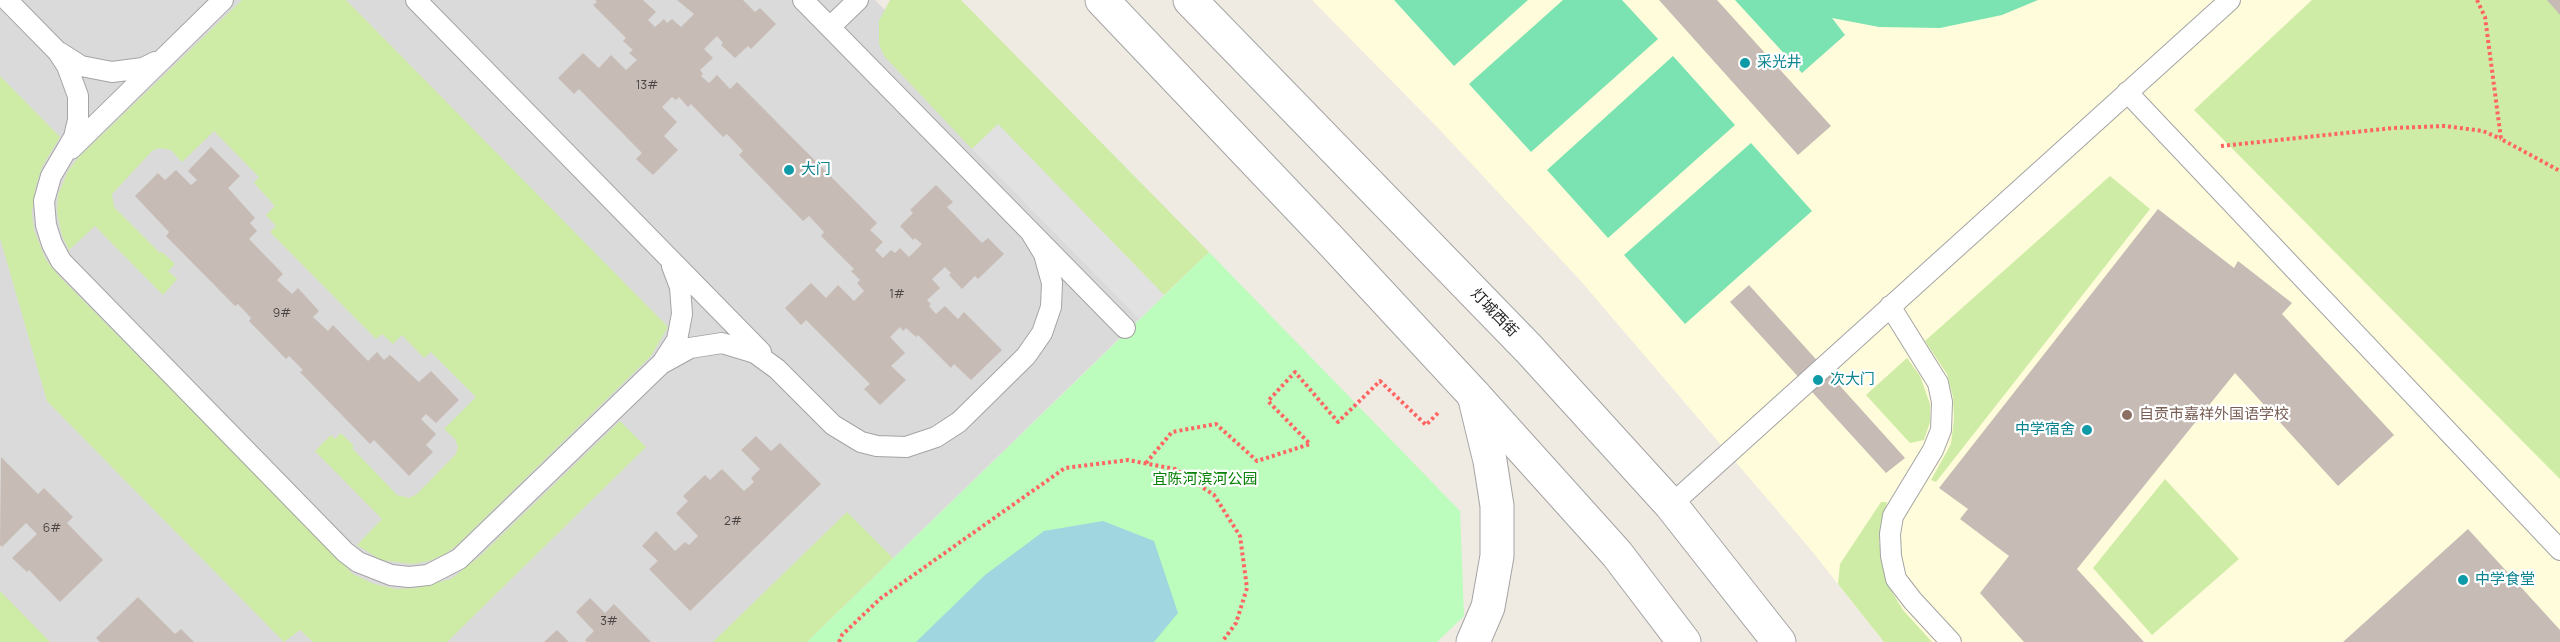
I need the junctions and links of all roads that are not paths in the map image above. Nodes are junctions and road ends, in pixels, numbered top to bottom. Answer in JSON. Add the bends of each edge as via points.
{"nodes":[{"id":1,"x":7,"y":0,"type":"edge"},
{"id":2,"x":223,"y":0,"type":"edge"},
{"id":3,"x":416,"y":0,"type":"edge"},
{"id":4,"x":803,"y":0,"type":"edge"},
{"id":5,"x":858,"y":0,"type":"edge"},
{"id":6,"x":1102,"y":0,"type":"edge"},
{"id":7,"x":1191,"y":0,"type":"edge"},
{"id":8,"x":2230,"y":0,"type":"edge"},
{"id":9,"x":830,"y":27,"type":"junction"},
{"id":10,"x":58,"y":52,"type":"junction"},
{"id":11,"x":168,"y":54,"type":"junction"},
{"id":12,"x":2127,"y":92,"type":"junction"},
{"id":13,"x":64,"y":156,"type":"junction"},
{"id":14,"x":1030,"y":231,"type":"junction"},
{"id":15,"x":664,"y":253,"type":"junction"},
{"id":16,"x":1890,"y":306,"type":"junction"},
{"id":17,"x":1125,"y":328,"type":"dead end"},
{"id":18,"x":661,"y":364,"type":"junction"},
{"id":19,"x":777,"y":369,"type":"junction"},
{"id":20,"x":1469,"y":391,"type":"junction"},
{"id":21,"x":1671,"y":504,"type":"junction"},
{"id":22,"x":2560,"y":550,"type":"edge"},
{"id":23,"x":1473,"y":642,"type":"edge"},
{"id":24,"x":1684,"y":642,"type":"edge"},
{"id":25,"x":1779,"y":642,"type":"edge"},
{"id":26,"x":1951,"y":642,"type":"edge"}],
"edges":[{"from":1,"to":10,"type":"lane"},
{"from":2,"to":11,"type":"lane"},
{"from":3,"to":15,"type":"lane"},
{"from":4,"to":9,"type":"lane"},
{"from":5,"to":9,"type":"lane"},
{"from":6,"to":20,"type":"street"},
{"from":7,"to":21,"type":"street","name":"灯城西街","via":[[1529,350]]},
{"from":8,"to":12,"type":"lane"},
{"from":9,"to":14,"type":"lane"},
{"from":10,"to":11,"type":"lane","via":[[81,66],[112,72],[143,68]]},
{"from":10,"to":13,"type":"lane","via":[[78,96],[78,120]]},
{"from":11,"to":13,"type":"lane"},
{"from":12,"to":16,"type":"lane"},
{"from":12,"to":22,"type":"lane"},
{"from":13,"to":18,"type":"lane","via":[[51,176],[44,201],[46,225],[61,261],[345,552],[374,570],[408,577],[428,575],[459,559]]},
{"from":14,"to":17,"type":"lane"},
{"from":14,"to":19,"type":"lane","via":[[1044,254],[1052,284],[1051,307],[1042,333],[1026,356],[959,422],[936,437],[906,447],[861,442],[833,425]]},
{"from":15,"to":18,"type":"lane","via":[[675,273],[682,300],[676,340]]},
{"from":15,"to":19,"type":"lane"},
{"from":16,"to":21,"type":"lane"},
{"from":16,"to":26,"type":"lane","via":[[1938,382],[1942,402],[1941,430],[1893,516],[1890,534],[1896,579]]},
{"from":18,"to":19,"type":"lane","via":[[690,348],[722,344],[755,353]]},
{"from":20,"to":23,"type":"street","via":[[1490,461],[1497,506],[1497,556],[1488,607]]},
{"from":20,"to":24,"type":"street","via":[[1617,554]]},
{"from":21,"to":25,"type":"street","name":"灯城西街"}]}
